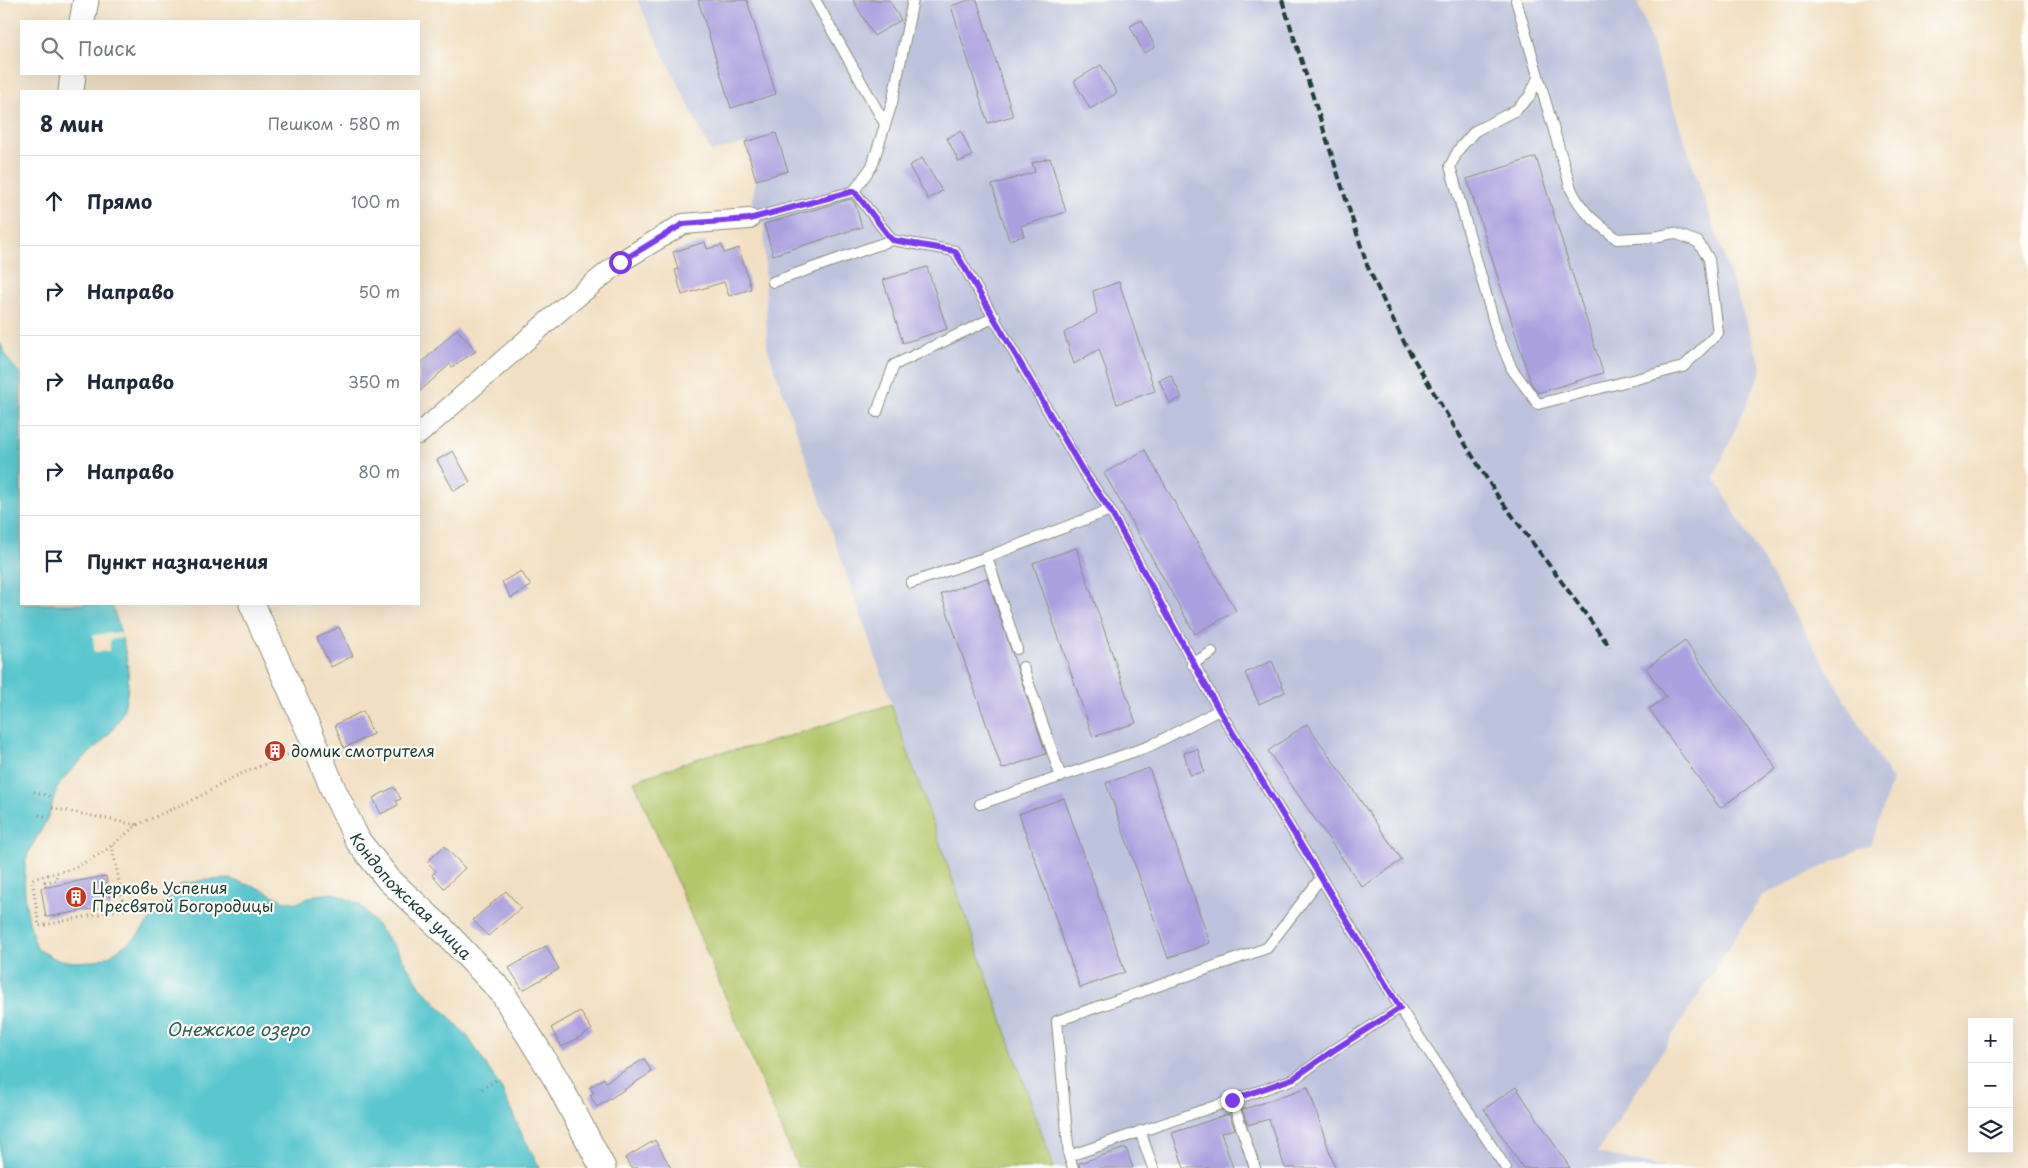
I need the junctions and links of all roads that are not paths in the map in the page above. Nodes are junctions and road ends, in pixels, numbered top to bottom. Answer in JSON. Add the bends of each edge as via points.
{"nodes":[{"id":1,"x":86,"y":0,"type":"edge"},
{"id":2,"x":815,"y":0,"type":"edge"},
{"id":3,"x":912,"y":0,"type":"edge"},
{"id":4,"x":1516,"y":0,"type":"edge"},
{"id":5,"x":82,"y":20,"type":"edge"},
{"id":6,"x":72,"y":75,"type":"edge"},
{"id":7,"x":1538,"y":78,"type":"junction"},
{"id":8,"x":71,"y":90,"type":"edge"},
{"id":9,"x":885,"y":124,"type":"junction"},
{"id":10,"x":854,"y":191,"type":"junction"},
{"id":11,"x":749,"y":219,"type":"joint"},
{"id":12,"x":892,"y":240,"type":"junction"},
{"id":13,"x":773,"y":282,"type":"dead end"},
{"id":14,"x":995,"y":317,"type":"junction"},
{"id":15,"x":877,"y":412,"type":"dead end"},
{"id":16,"x":420,"y":433,"type":"edge"},
{"id":17,"x":1110,"y":510,"type":"junction"},
{"id":18,"x":987,"y":556,"type":"junction"},
{"id":19,"x":910,"y":583,"type":"dead end"},
{"id":20,"x":252,"y":605,"type":"edge"},
{"id":21,"x":1017,"y":649,"type":"dead end"},
{"id":22,"x":1212,"y":652,"type":"dead end"},
{"id":23,"x":1192,"y":664,"type":"junction"},
{"id":24,"x":1023,"y":667,"type":"dead end"},
{"id":25,"x":1219,"y":710,"type":"junction"},
{"id":26,"x":1061,"y":777,"type":"junction"},
{"id":27,"x":980,"y":804,"type":"dead end"},
{"id":28,"x":1320,"y":879,"type":"junction"},
{"id":29,"x":1400,"y":1008,"type":"junction"},
{"id":30,"x":1232,"y":1100,"type":"junction"},
{"id":31,"x":1140,"y":1132,"type":"junction"},
{"id":32,"x":1069,"y":1156,"type":"junction"},
{"id":33,"x":603,"y":1168,"type":"edge"},
{"id":34,"x":1073,"y":1168,"type":"edge"},
{"id":35,"x":1153,"y":1168,"type":"edge"},
{"id":36,"x":1255,"y":1168,"type":"edge"},
{"id":37,"x":1506,"y":1168,"type":"edge"}],
"edges":[{"from":1,"to":5,"type":"street"},
{"from":2,"to":9,"type":"lane"},
{"from":3,"to":9,"type":"lane"},
{"from":4,"to":7,"type":"lane"},
{"from":6,"to":8,"type":"street"},
{"from":7,"to":7,"type":"lane","via":[[1529,97],[1516,110],[1475,131],[1459,149],[1450,166],[1497,333],[1512,369],[1538,404],[1683,367],[1718,333],[1709,259],[1698,242],[1674,233],[1617,239],[1584,212],[1571,189]]},
{"from":9,"to":10,"type":"lane","via":[[872,166]]},
{"from":10,"to":11,"type":"lane"},
{"from":10,"to":12,"type":"lane"},
{"from":11,"to":16,"type":"street","via":[[683,224],[620,262]]},
{"from":12,"to":13,"type":"lane"},
{"from":12,"to":14,"type":"lane","via":[[955,251]]},
{"from":14,"to":15,"type":"lane","via":[[894,366]]},
{"from":14,"to":17,"type":"lane","via":[[1083,471]]},
{"from":17,"to":18,"type":"lane"},
{"from":17,"to":23,"type":"lane"},
{"from":18,"to":19,"type":"lane"},
{"from":18,"to":21,"type":"lane"},
{"from":20,"to":33,"type":"street","name":"Кондопожская улица","via":[[358,841],[389,880],[443,930],[502,992],[556,1079]]},
{"from":22,"to":23,"type":"lane"},
{"from":23,"to":25,"type":"lane"},
{"from":24,"to":26,"type":"lane"},
{"from":25,"to":26,"type":"lane","via":[[1150,746]]},
{"from":25,"to":28,"type":"lane"},
{"from":26,"to":27,"type":"lane"},
{"from":28,"to":29,"type":"lane"},
{"from":28,"to":32,"type":"lane","via":[[1267,948],[1058,1021]]},
{"from":29,"to":30,"type":"lane","via":[[1294,1078]]},
{"from":29,"to":37,"type":"lane"},
{"from":30,"to":31,"type":"lane"},
{"from":30,"to":36,"type":"lane"},
{"from":31,"to":32,"type":"lane"},
{"from":31,"to":35,"type":"lane"},
{"from":32,"to":34,"type":"lane"}]}
